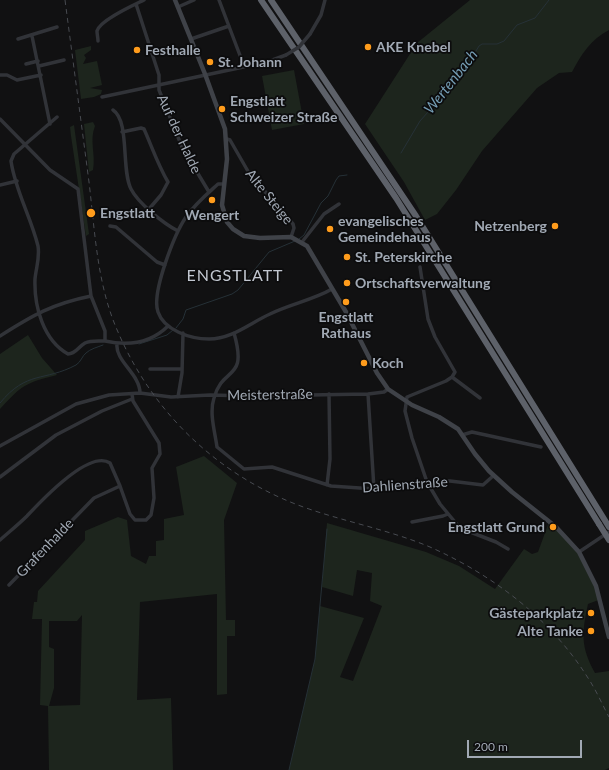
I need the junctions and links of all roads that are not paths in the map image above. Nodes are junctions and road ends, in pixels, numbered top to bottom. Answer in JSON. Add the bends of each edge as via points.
{"nodes":[{"id":1,"x":144,"y":0,"type":"edge"},
{"id":2,"x":175,"y":0,"type":"edge"},
{"id":3,"x":194,"y":0,"type":"edge"},
{"id":4,"x":219,"y":0,"type":"edge"},
{"id":5,"x":261,"y":0,"type":"edge"},
{"id":6,"x":271,"y":0,"type":"edge"},
{"id":7,"x":325,"y":0,"type":"edge"},
{"id":8,"x":136,"y":4,"type":"junction"},
{"id":9,"x":178,"y":7,"type":"junction"},
{"id":10,"x":229,"y":26,"type":"junction"},
{"id":11,"x":58,"y":27,"type":"dead end"},
{"id":12,"x":32,"y":36,"type":"junction"},
{"id":13,"x":18,"y":39,"type":"dead end"},
{"id":14,"x":191,"y":39,"type":"junction"},
{"id":15,"x":98,"y":41,"type":"dead end"},
{"id":16,"x":64,"y":60,"type":"dead end"},
{"id":17,"x":38,"y":61,"type":"junction"},
{"id":18,"x":26,"y":64,"type":"dead end"},
{"id":19,"x":39,"y":66,"type":"junction"},
{"id":20,"x":244,"y":66,"type":"junction"},
{"id":21,"x":206,"y":74,"type":"junction"},
{"id":22,"x":0,"y":75,"type":"edge"},
{"id":23,"x":41,"y":75,"type":"junction"},
{"id":24,"x":159,"y":84,"type":"junction"},
{"id":25,"x":102,"y":97,"type":"dead end"},
{"id":26,"x":112,"y":110,"type":"dead end"},
{"id":27,"x":57,"y":116,"type":"dead end"},
{"id":28,"x":0,"y":119,"type":"edge"},
{"id":29,"x":50,"y":124,"type":"junction"},
{"id":30,"x":122,"y":132,"type":"junction"},
{"id":31,"x":227,"y":139,"type":"junction"},
{"id":32,"x":23,"y":145,"type":"junction"},
{"id":33,"x":17,"y":181,"type":"junction"},
{"id":34,"x":224,"y":184,"type":"junction"},
{"id":35,"x":0,"y":185,"type":"edge"},
{"id":36,"x":209,"y":192,"type":"junction"},
{"id":37,"x":339,"y":204,"type":"dead end"},
{"id":38,"x":149,"y":208,"type":"junction"},
{"id":39,"x":110,"y":226,"type":"dead end"},
{"id":40,"x":178,"y":231,"type":"junction"},
{"id":41,"x":294,"y":238,"type":"junction"},
{"id":42,"x":302,"y":242,"type":"junction"},
{"id":43,"x":165,"y":265,"type":"junction"},
{"id":44,"x":420,"y":268,"type":"dead end"},
{"id":45,"x":332,"y":289,"type":"junction"},
{"id":46,"x":91,"y":296,"type":"junction"},
{"id":47,"x":39,"y":312,"type":"junction"},
{"id":48,"x":170,"y":327,"type":"junction"},
{"id":49,"x":234,"y":333,"type":"junction"},
{"id":50,"x":183,"y":334,"type":"junction"},
{"id":51,"x":0,"y":336,"type":"edge"},
{"id":52,"x":105,"y":341,"type":"junction"},
{"id":53,"x":117,"y":344,"type":"junction"},
{"id":54,"x":182,"y":368,"type":"junction"},
{"id":55,"x":150,"y":369,"type":"dead end"},
{"id":56,"x":452,"y":378,"type":"junction"},
{"id":57,"x":388,"y":389,"type":"junction"},
{"id":58,"x":140,"y":393,"type":"junction"},
{"id":59,"x":132,"y":394,"type":"junction"},
{"id":60,"x":329,"y":394,"type":"junction"},
{"id":61,"x":368,"y":394,"type":"junction"},
{"id":62,"x":214,"y":395,"type":"junction"},
{"id":63,"x":178,"y":397,"type":"junction"},
{"id":64,"x":480,"y":398,"type":"dead end"},
{"id":65,"x":132,"y":399,"type":"junction"},
{"id":66,"x":405,"y":401,"type":"junction"},
{"id":67,"x":462,"y":434,"type":"junction"},
{"id":68,"x":6,"y":443,"type":"junction"},
{"id":69,"x":0,"y":446,"type":"edge"},
{"id":70,"x":541,"y":447,"type":"dead end"},
{"id":71,"x":0,"y":451,"type":"edge"},
{"id":72,"x":494,"y":476,"type":"junction"},
{"id":73,"x":0,"y":477,"type":"edge"},
{"id":74,"x":427,"y":482,"type":"junction"},
{"id":75,"x":327,"y":485,"type":"junction"},
{"id":76,"x":120,"y":486,"type":"junction"},
{"id":77,"x":374,"y":489,"type":"junction"},
{"id":78,"x":448,"y":514,"type":"junction"},
{"id":79,"x":412,"y":522,"type":"dead end"},
{"id":80,"x":602,"y":523,"type":"junction"},
{"id":81,"x":609,"y":528,"type":"edge"},
{"id":82,"x":609,"y":532,"type":"edge"},
{"id":83,"x":0,"y":540,"type":"edge"},
{"id":84,"x":609,"y":540,"type":"edge"},
{"id":85,"x":508,"y":548,"type":"dead end"},
{"id":86,"x":579,"y":552,"type":"junction"},
{"id":87,"x":10,"y":585,"type":"dead end"},
{"id":88,"x":609,"y":637,"type":"edge"}],
"edges":[{"from":1,"to":8,"type":"street"},
{"from":2,"to":9,"type":"street"},
{"from":3,"to":9,"type":"street"},
{"from":4,"to":10,"type":"street"},
{"from":5,"to":80,"type":"highway","via":[[396,198]]},
{"from":6,"to":80,"type":"highway","via":[[416,216]]},
{"from":7,"to":20,"type":"street","bridge":true,"via":[[321,15],[299,47],[267,62]]},
{"from":8,"to":15,"type":"street","via":[[100,26],[97,32]]},
{"from":8,"to":24,"type":"street","name":"Auf der Halde","via":[[159,75]]},
{"from":9,"to":14,"type":"street"},
{"from":10,"to":14,"type":"street"},
{"from":10,"to":20,"type":"street"},
{"from":11,"to":12,"type":"street"},
{"from":12,"to":13,"type":"street"},
{"from":12,"to":17,"type":"street"},
{"from":14,"to":21,"type":"street"},
{"from":16,"to":19,"type":"street"},
{"from":17,"to":18,"type":"street"},
{"from":17,"to":19,"type":"street"},
{"from":19,"to":23,"type":"street"},
{"from":20,"to":21,"type":"street"},
{"from":21,"to":24,"type":"street"},
{"from":21,"to":31,"type":"street"},
{"from":22,"to":23,"type":"street","via":[[17,80]]},
{"from":23,"to":29,"type":"street"},
{"from":24,"to":25,"type":"street"},
{"from":24,"to":36,"type":"street","name":"Auf der Halde","via":[[159,90],[182,147]]},
{"from":26,"to":30,"type":"street","via":[[120,118]]},
{"from":27,"to":29,"type":"street"},
{"from":28,"to":32,"type":"street"},
{"from":29,"to":32,"type":"street"},
{"from":30,"to":38,"type":"street","via":[[129,184]]},
{"from":30,"to":38,"type":"street","via":[[144,129],[168,182],[161,195]]},
{"from":31,"to":34,"type":"street"},
{"from":31,"to":41,"type":"street","name":"Alte Steige","via":[[249,173],[293,224]]},
{"from":32,"to":33,"type":"street","via":[[12,158]]},
{"from":32,"to":46,"type":"street","via":[[50,170],[78,189]]},
{"from":33,"to":35,"type":"street"},
{"from":33,"to":47,"type":"street","via":[[38,246],[35,278]]},
{"from":34,"to":36,"type":"street","via":[[218,184]]},
{"from":34,"to":41,"type":"street","via":[[223,212],[229,226],[238,233],[250,238]]},
{"from":36,"to":40,"type":"street","via":[[192,209]]},
{"from":37,"to":42,"type":"street","via":[[324,214]]},
{"from":38,"to":40,"type":"street"},
{"from":39,"to":43,"type":"street","via":[[116,227],[157,262]]},
{"from":40,"to":43,"type":"street"},
{"from":41,"to":42,"type":"street"},
{"from":42,"to":45,"type":"street","via":[[312,253]]},
{"from":43,"to":48,"type":"street","via":[[156,302],[160,316]]},
{"from":44,"to":56,"type":"street","via":[[428,319],[435,337],[454,368]]},
{"from":45,"to":49,"type":"street","via":[[270,314]]},
{"from":45,"to":57,"type":"street"},
{"from":46,"to":47,"type":"street","via":[[58,304]]},
{"from":46,"to":52,"type":"street","via":[[105,332]]},
{"from":47,"to":51,"type":"street"},
{"from":47,"to":52,"type":"street","via":[[51,338],[68,354],[72,354],[89,341]]},
{"from":48,"to":50,"type":"street"},
{"from":48,"to":53,"type":"street","via":[[148,339]]},
{"from":49,"to":50,"type":"street","via":[[209,339]]},
{"from":49,"to":62,"type":"street","via":[[238,347],[238,364]]},
{"from":50,"to":54,"type":"street"},
{"from":52,"to":53,"type":"street"},
{"from":53,"to":58,"type":"street","via":[[117,351],[137,381]]},
{"from":54,"to":55,"type":"street"},
{"from":54,"to":63,"type":"street"},
{"from":56,"to":64,"type":"street"},
{"from":56,"to":66,"type":"street","via":[[410,394]]},
{"from":57,"to":61,"type":"street","name":"Meisterstraße"},
{"from":57,"to":66,"type":"street"},
{"from":58,"to":59,"type":"street","name":"Meisterstraße"},
{"from":58,"to":63,"type":"street","name":"Meisterstraße"},
{"from":59,"to":65,"type":"street"},
{"from":59,"to":68,"type":"street","name":"Meisterstraße","via":[[99,396],[82,401]]},
{"from":60,"to":61,"type":"street","name":"Meisterstraße"},
{"from":60,"to":62,"type":"street","name":"Meisterstraße"},
{"from":60,"to":75,"type":"street","via":[[330,465]]},
{"from":61,"to":77,"type":"street"},
{"from":62,"to":63,"type":"street","name":"Meisterstraße"},
{"from":62,"to":75,"type":"street","name":"Dahlienstraße","via":[[212,408],[218,448],[244,469],[272,467]]},
{"from":65,"to":73,"type":"street","via":[[56,435]]},
{"from":65,"to":76,"type":"street","via":[[159,443],[160,454],[152,468],[154,507],[149,518],[135,520],[130,514]]},
{"from":66,"to":67,"type":"street","via":[[450,423]]},
{"from":66,"to":74,"type":"street","via":[[412,438]]},
{"from":67,"to":70,"type":"street","via":[[472,432]]},
{"from":67,"to":72,"type":"street"},
{"from":68,"to":69,"type":"street","name":"Meisterstraße"},
{"from":68,"to":71,"type":"street"},
{"from":72,"to":74,"type":"street","name":"Dahlienstraße","via":[[480,485],[450,481]]},
{"from":72,"to":86,"type":"street","via":[[563,534]]},
{"from":74,"to":77,"type":"street","name":"Dahlienstraße"},
{"from":74,"to":78,"type":"street"},
{"from":75,"to":77,"type":"street","name":"Dahlienstraße"},
{"from":76,"to":83,"type":"street","via":[[110,463],[103,460],[93,462],[58,485]]},
{"from":76,"to":87,"type":"street","name":"Grafenhalde","via":[[94,498]]},
{"from":78,"to":79,"type":"street"},
{"from":78,"to":85,"type":"street","via":[[460,528]]},
{"from":80,"to":81,"type":"highway"},
{"from":80,"to":84,"type":"highway","bridge":true},
{"from":82,"to":86,"type":"street"},
{"from":86,"to":88,"type":"street","via":[[596,586]]}]}
